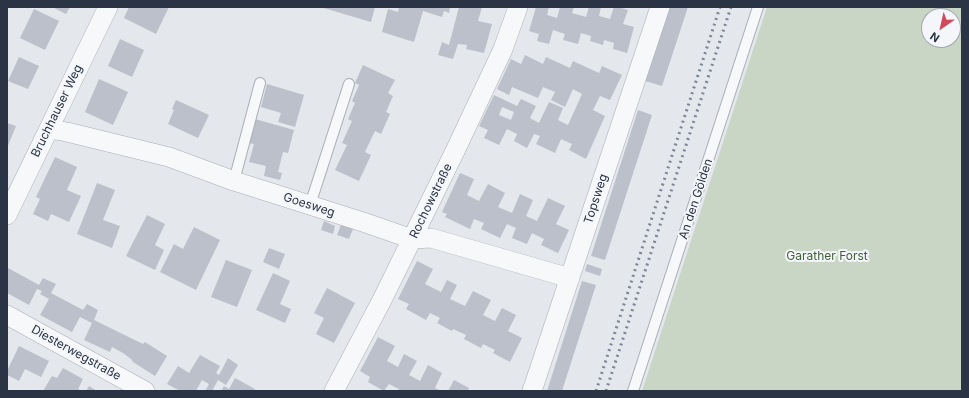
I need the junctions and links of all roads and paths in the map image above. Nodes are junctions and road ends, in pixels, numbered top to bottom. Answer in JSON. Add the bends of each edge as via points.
{"nodes":[{"id":1,"x":108,"y":7,"type":"edge"},
{"id":2,"x":518,"y":7,"type":"edge"},
{"id":3,"x":660,"y":7,"type":"edge"},
{"id":4,"x":758,"y":7,"type":"edge"},
{"id":5,"x":260,"y":83,"type":"dead end"},
{"id":6,"x":349,"y":84,"type":"dead end"},
{"id":7,"x":49,"y":129,"type":"junction"},
{"id":8,"x":234,"y":181,"type":"junction"},
{"id":9,"x":310,"y":205,"type":"junction"},
{"id":10,"x":7,"y":216,"type":"edge"},
{"id":11,"x":412,"y":239,"type":"junction"},
{"id":12,"x":570,"y":278,"type":"junction"},
{"id":13,"x":7,"y":315,"type":"edge"},
{"id":14,"x":145,"y":391,"type":"edge"},
{"id":15,"x":334,"y":391,"type":"edge"},
{"id":16,"x":532,"y":391,"type":"edge"},
{"id":17,"x":633,"y":391,"type":"edge"}],
"edges":[{"from":1,"to":7,"type":"street","name":"Bruchhauser Weg"},
{"from":2,"to":11,"type":"street","name":"Rochowstraße","via":[[502,49]]},
{"from":3,"to":12,"type":"street","name":"Topsweg"},
{"from":4,"to":17,"type":"lane","name":"An den Gölden"},
{"from":5,"to":8,"type":"lane"},
{"from":6,"to":9,"type":"lane"},
{"from":7,"to":8,"type":"street","name":"Goesweg","via":[[169,157]]},
{"from":7,"to":10,"type":"street","name":"Bruchhauser Weg"},
{"from":8,"to":9,"type":"street","name":"Goesweg"},
{"from":9,"to":11,"type":"street","name":"Goesweg"},
{"from":11,"to":12,"type":"street","name":"Goesweg","via":[[431,238]]},
{"from":11,"to":15,"type":"street","name":"Rochowstraße"},
{"from":12,"to":16,"type":"street","name":"Topsweg"},
{"from":13,"to":14,"type":"street","name":"Diesterwegstraße"}]}
